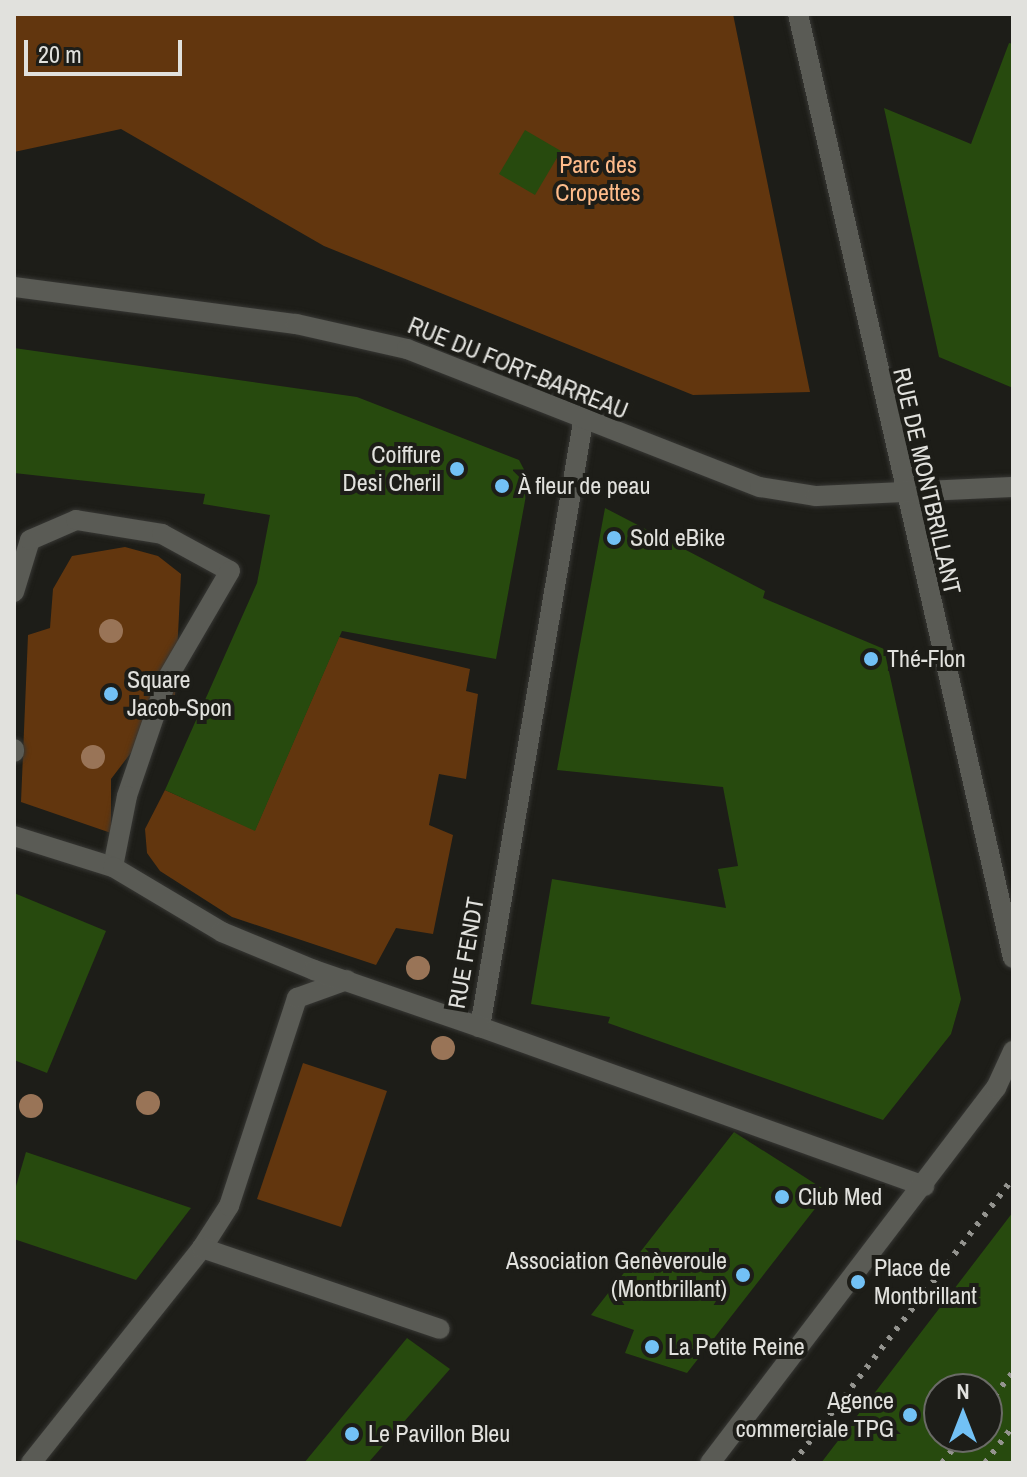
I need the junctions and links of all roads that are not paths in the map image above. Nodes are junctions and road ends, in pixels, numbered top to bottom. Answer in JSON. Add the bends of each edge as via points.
{"nodes":[{"id":1,"x":798,"y":14,"type":"edge"},
{"id":2,"x":14,"y":287,"type":"edge"},
{"id":3,"x":583,"y":422,"type":"junction"},
{"id":4,"x":1013,"y":487,"type":"edge"},
{"id":5,"x":902,"y":494,"type":"junction"},
{"id":6,"x":14,"y":592,"type":"edge"},
{"id":7,"x":14,"y":836,"type":"edge"},
{"id":8,"x":113,"y":867,"type":"junction"},
{"id":9,"x":1013,"y":958,"type":"edge"},
{"id":10,"x":347,"y":980,"type":"junction"},
{"id":11,"x":480,"y":1027,"type":"junction"},
{"id":12,"x":1013,"y":1051,"type":"edge"},
{"id":13,"x":924,"y":1186,"type":"junction"},
{"id":14,"x":202,"y":1248,"type":"junction"},
{"id":15,"x":440,"y":1329,"type":"dead end"},
{"id":16,"x":37,"y":1462,"type":"edge"},
{"id":17,"x":710,"y":1463,"type":"edge"}],
"edges":[{"from":1,"to":5,"type":"street","name":"RUE DE MONTBRILLANT"},
{"from":2,"to":3,"type":"street","name":"RUE DU FORT-BARREAU","via":[[296,324],[407,349]]},
{"from":3,"to":5,"type":"street","name":"RUE DU FORT-BARREAU","via":[[760,487],[816,496]]},
{"from":3,"to":11,"type":"street","name":"RUE FENDT"},
{"from":4,"to":5,"type":"street","name":"RUE DU FORT-BARREAU"},
{"from":5,"to":9,"type":"street","name":"RUE DE MONTBRILLANT"},
{"from":6,"to":8,"type":"street","via":[[30,540],[76,520],[162,534],[230,571],[167,679],[127,796]]},
{"from":7,"to":8,"type":"street"},
{"from":8,"to":10,"type":"street","via":[[222,932]]},
{"from":10,"to":11,"type":"street"},
{"from":10,"to":14,"type":"street","via":[[297,998],[229,1206]]},
{"from":11,"to":13,"type":"street","name":"RUE FENDT"},
{"from":12,"to":13,"type":"street","via":[[996,1088]]},
{"from":13,"to":17,"type":"street"},
{"from":14,"to":15,"type":"street"},
{"from":14,"to":16,"type":"street"}]}
